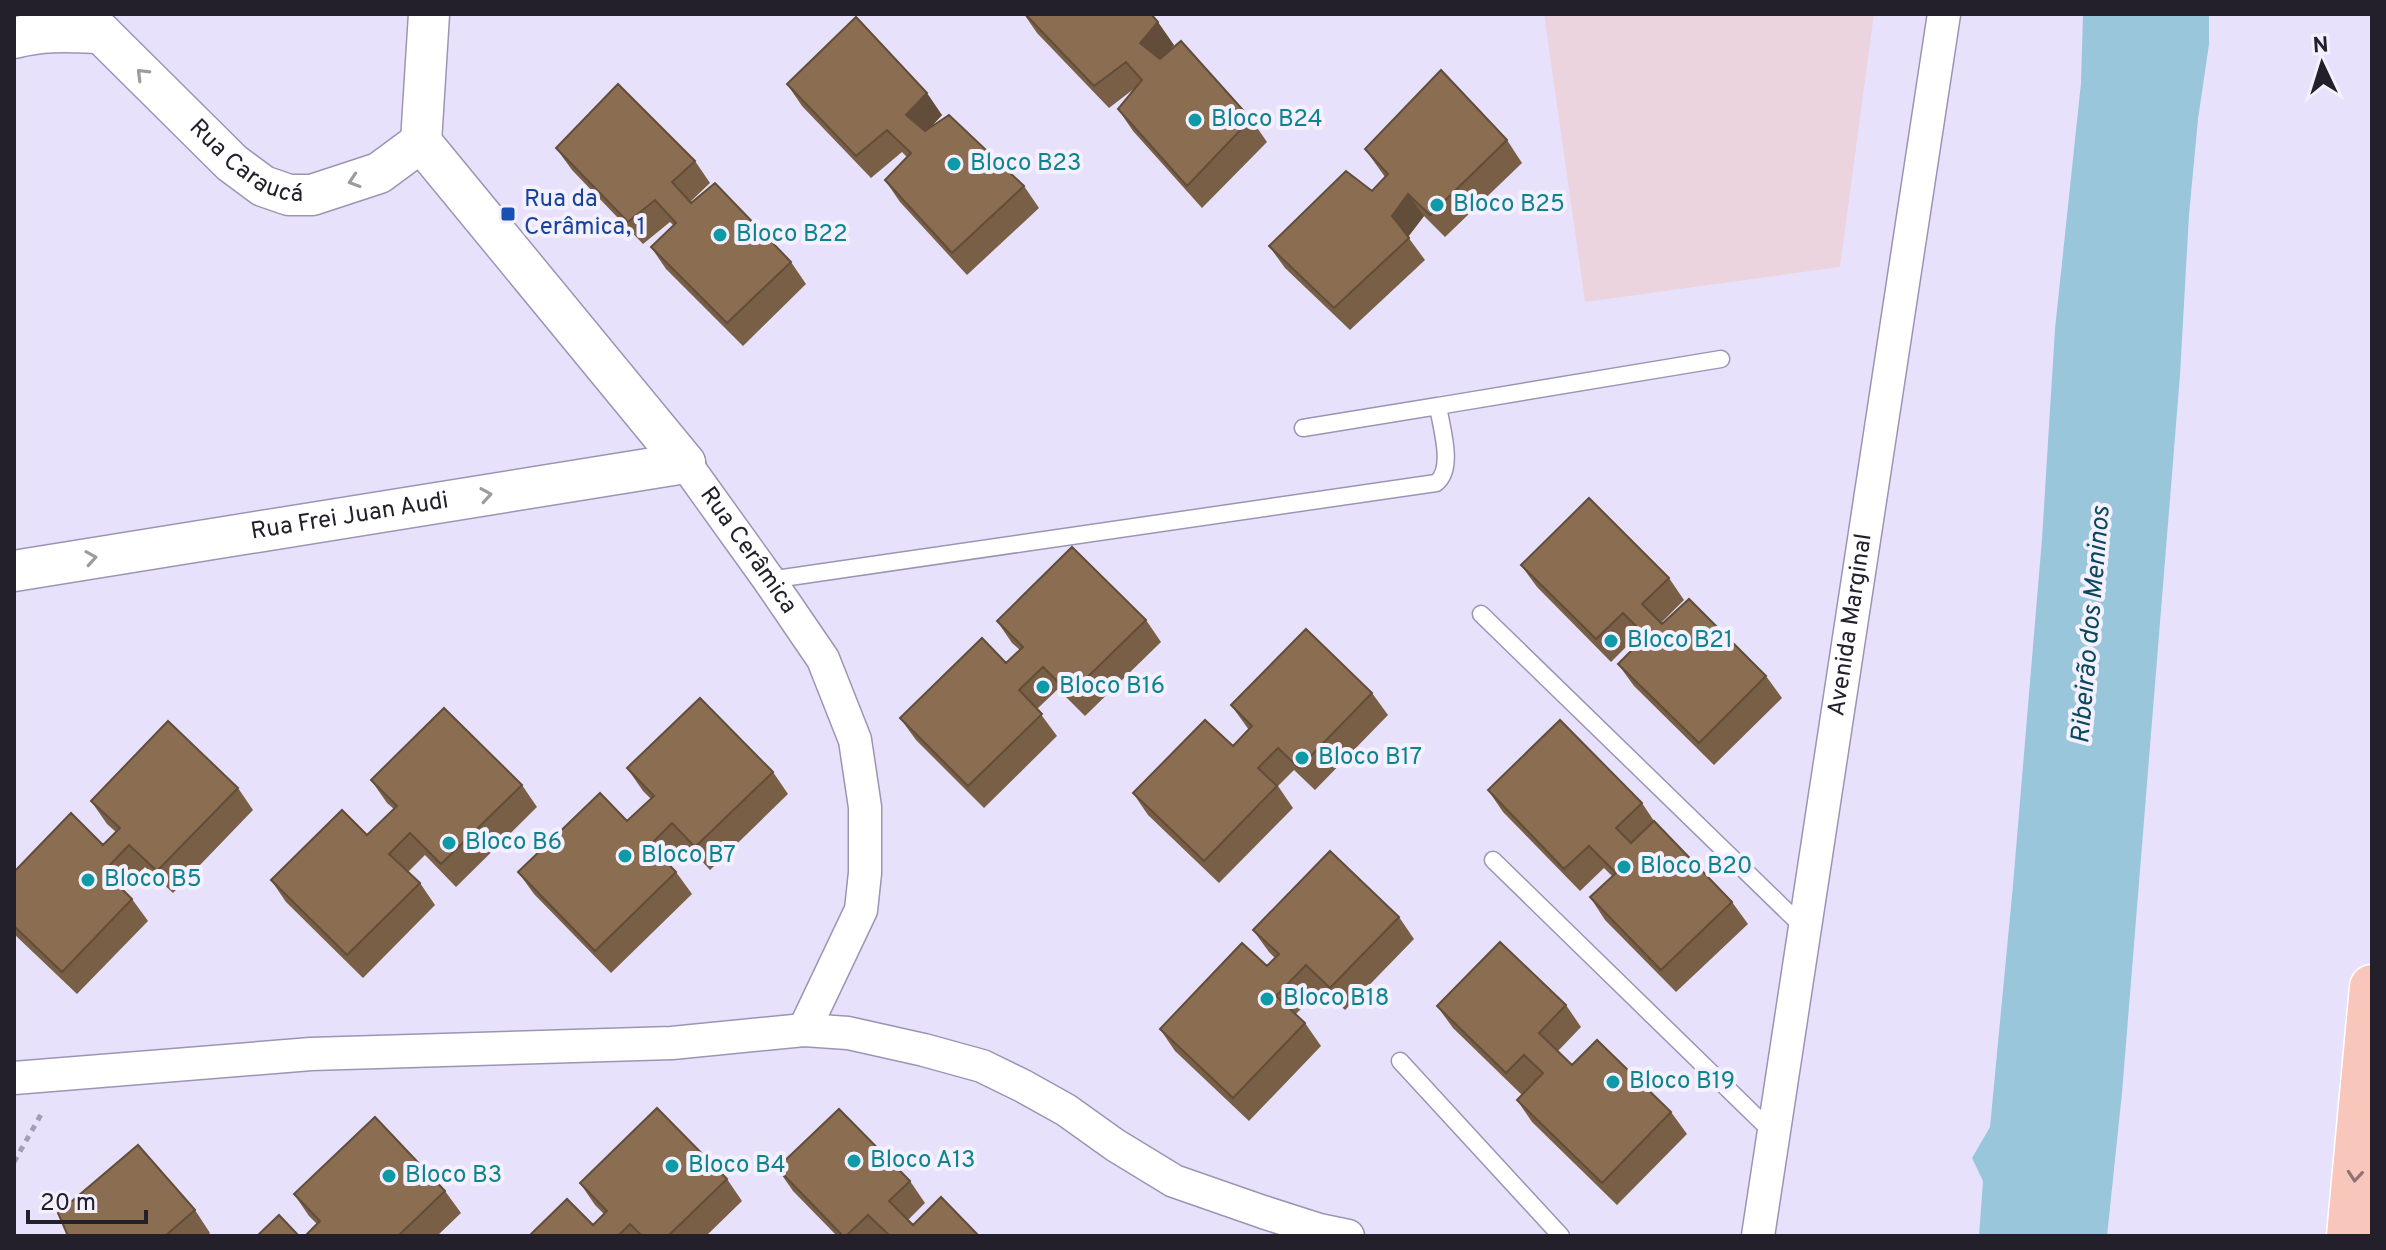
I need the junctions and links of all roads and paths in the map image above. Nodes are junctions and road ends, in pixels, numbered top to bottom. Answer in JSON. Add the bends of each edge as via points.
{"nodes":[{"id":1,"x":429,"y":14,"type":"edge"},
{"id":2,"x":1944,"y":14,"type":"edge"},
{"id":3,"x":90,"y":23,"type":"edge"},
{"id":4,"x":14,"y":38,"type":"edge"},
{"id":5,"x":421,"y":142,"type":"junction"},
{"id":6,"x":1721,"y":359,"type":"dead end"},
{"id":7,"x":1438,"y":406,"type":"junction"},
{"id":8,"x":1303,"y":428,"type":"dead end"},
{"id":9,"x":685,"y":463,"type":"junction"},
{"id":10,"x":14,"y":571,"type":"edge"},
{"id":11,"x":769,"y":580,"type":"junction"},
{"id":12,"x":1481,"y":614,"type":"dead end"},
{"id":13,"x":1493,"y":860,"type":"dead end"},
{"id":14,"x":1804,"y":928,"type":"junction"},
{"id":15,"x":2372,"y":987,"type":"edge"},
{"id":16,"x":804,"y":1030,"type":"junction"},
{"id":17,"x":1400,"y":1061,"type":"dead end"},
{"id":18,"x":48,"y":1075,"type":"junction"},
{"id":19,"x":14,"y":1078,"type":"edge"},
{"id":20,"x":1773,"y":1133,"type":"junction"},
{"id":21,"x":14,"y":1162,"type":"edge"},
{"id":22,"x":1348,"y":1236,"type":"edge"},
{"id":23,"x":1561,"y":1236,"type":"edge"},
{"id":24,"x":1758,"y":1236,"type":"edge"},
{"id":25,"x":2349,"y":1236,"type":"edge"}],
"edges":[{"from":1,"to":5,"type":"street"},
{"from":2,"to":14,"type":"street","name":"Avenida Marginal"},
{"from":3,"to":4,"type":"street","name":"Rua Caraucá"},
{"from":5,"to":3,"type":"street","name":"Rua Caraucá","one_way":true,"via":[[379,173],[312,195],[289,195],[263,186],[232,163]]},
{"from":5,"to":9,"type":"street","name":"Rua Cerâmica"},
{"from":6,"to":7,"type":"lane"},
{"from":7,"to":8,"type":"lane"},
{"from":7,"to":11,"type":"lane","via":[[1447,464],[1436,483]]},
{"from":10,"to":9,"type":"street","name":"Rua Frei Juan Audi","one_way":true},
{"from":9,"to":11,"type":"street","name":"Rua Cerâmica"},
{"from":11,"to":16,"type":"street","name":"Rua Cerâmica","via":[[823,659],[855,740],[865,807],[861,910]]},
{"from":12,"to":14,"type":"lane"},
{"from":13,"to":20,"type":"lane"},
{"from":14,"to":20,"type":"street","name":"Avenida Marginal"},
{"from":15,"to":25,"type":"main road","one_way":true},
{"from":16,"to":18,"type":"street","via":[[672,1043],[311,1054]]},
{"from":16,"to":22,"type":"street","via":[[848,1033],[982,1066],[1066,1110],[1174,1181]]},
{"from":17,"to":23,"type":"lane"},
{"from":18,"to":19,"type":"street"},
{"from":18,"to":21,"type":"path","via":[[49,1102]]},
{"from":20,"to":24,"type":"street","name":"Avenida Marginal"}]}
